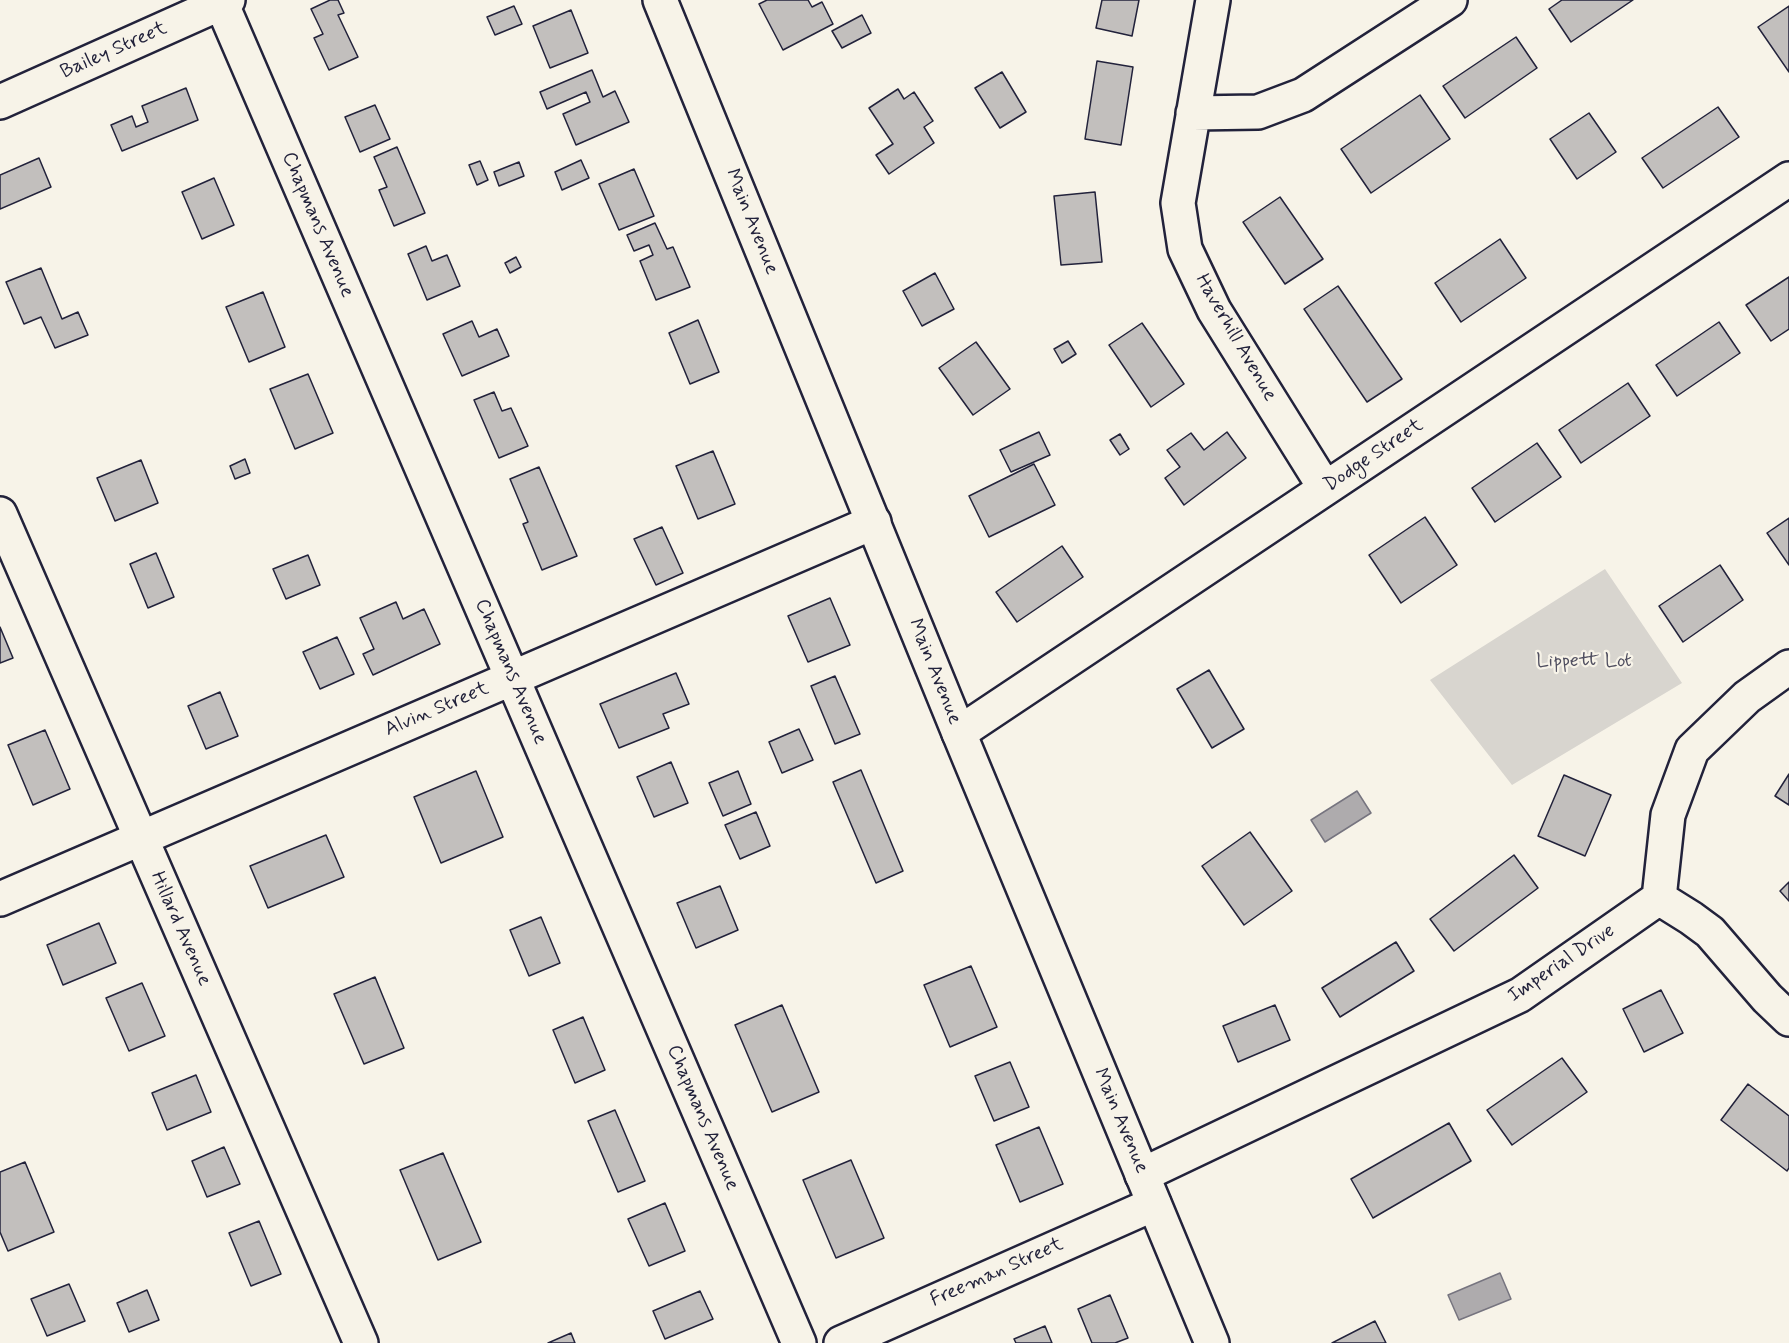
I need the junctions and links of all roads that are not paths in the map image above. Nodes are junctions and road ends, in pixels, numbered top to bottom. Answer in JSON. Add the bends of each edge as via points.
{"nodes":[{"id":1,"x":660,"y":0,"type":"edge"},
{"id":2,"x":1213,"y":0,"type":"edge"},
{"id":3,"x":1450,"y":0,"type":"edge"},
{"id":4,"x":223,"y":1,"type":"edge"},
{"id":5,"x":0,"y":102,"type":"edge"},
{"id":6,"x":1193,"y":113,"type":"junction"},
{"id":7,"x":1789,"y":179,"type":"edge"},
{"id":8,"x":1326,"y":488,"type":"junction"},
{"id":9,"x":0,"y":514,"type":"edge"},
{"id":10,"x":874,"y":522,"type":"junction"},
{"id":11,"x":1789,"y":667,"type":"edge"},
{"id":12,"x":512,"y":678,"type":"junction"},
{"id":13,"x":959,"y":733,"type":"junction"},
{"id":14,"x":141,"y":838,"type":"junction"},
{"id":15,"x":1659,"y":898,"type":"junction"},
{"id":16,"x":0,"y":899,"type":"edge"},
{"id":17,"x":1789,"y":1019,"type":"edge"},
{"id":18,"x":1148,"y":1189,"type":"junction"},
{"id":19,"x":361,"y":1343,"type":"edge"},
{"id":20,"x":799,"y":1343,"type":"edge"},
{"id":21,"x":841,"y":1343,"type":"edge"},
{"id":22,"x":1212,"y":1343,"type":"edge"}],
"edges":[{"from":1,"to":10,"type":"street","name":"Main Avenue"},
{"from":2,"to":6,"type":"street","name":"Haverhill Avenue"},
{"from":3,"to":6,"type":"street","via":[[1303,95],[1258,112]]},
{"from":4,"to":5,"type":"street","name":"Bailey Street"},
{"from":4,"to":12,"type":"street","name":"Chapmans Avenue"},
{"from":6,"to":8,"type":"street","name":"Haverhill Avenue","via":[[1178,203],[1185,249],[1214,310]]},
{"from":7,"to":8,"type":"street","name":"Dodge Street"},
{"from":8,"to":13,"type":"street","name":"Dodge Street"},
{"from":9,"to":14,"type":"street","name":"Hillard Avenue"},
{"from":10,"to":12,"type":"street","name":"Alvin Street"},
{"from":10,"to":13,"type":"street","name":"Main Avenue"},
{"from":11,"to":15,"type":"street","via":[[1747,698],[1692,750],[1668,815]]},
{"from":12,"to":14,"type":"street","name":"Alvin Street"},
{"from":12,"to":20,"type":"street","name":"Chapmans Avenue"},
{"from":13,"to":18,"type":"street","name":"Main Avenue"},
{"from":14,"to":16,"type":"street","name":"Alvin Street"},
{"from":14,"to":19,"type":"street","name":"Hillard Avenue"},
{"from":15,"to":17,"type":"street","via":[[1710,932]]},
{"from":15,"to":18,"type":"street","name":"Imperial Drive","via":[[1520,995]]},
{"from":18,"to":21,"type":"street","name":"Freeman Street"},
{"from":18,"to":22,"type":"street","name":"Main Avenue"}]}
